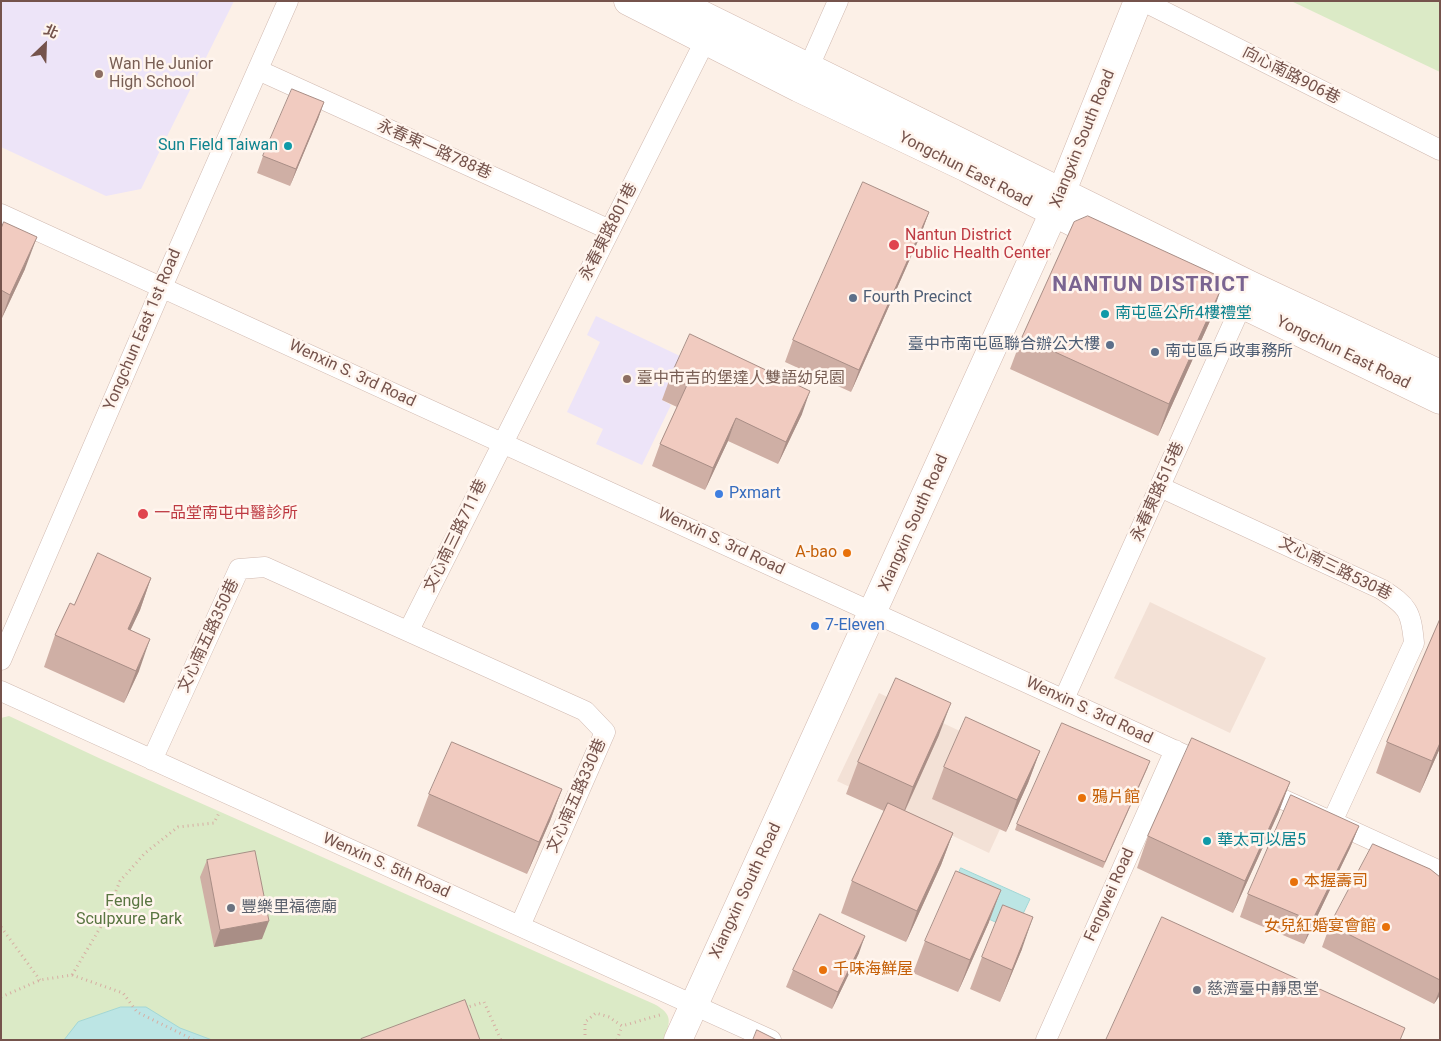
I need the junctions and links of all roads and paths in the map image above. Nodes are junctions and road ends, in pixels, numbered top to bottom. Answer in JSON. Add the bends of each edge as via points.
{"nodes":[{"id":1,"x":288,"y":1,"type":"edge"},
{"id":2,"x":628,"y":1,"type":"edge"},
{"id":3,"x":674,"y":1,"type":"edge"},
{"id":4,"x":838,"y":1,"type":"edge"},
{"id":5,"x":1138,"y":1,"type":"edge"},
{"id":6,"x":1143,"y":1,"type":"edge"},
{"id":7,"x":711,"y":30,"type":"junction"},
{"id":8,"x":258,"y":70,"type":"junction"},
{"id":9,"x":804,"y":78,"type":"junction"},
{"id":10,"x":1440,"y":150,"type":"edge"},
{"id":11,"x":1057,"y":202,"type":"junction"},
{"id":12,"x":1,"y":214,"type":"edge"},
{"id":13,"x":610,"y":230,"type":"junction"},
{"id":14,"x":162,"y":287,"type":"junction"},
{"id":15,"x":1246,"y":295,"type":"junction"},
{"id":16,"x":1440,"y":374,"type":"edge"},
{"id":17,"x":1440,"y":400,"type":"edge"},
{"id":18,"x":502,"y":443,"type":"junction"},
{"id":19,"x":1160,"y":487,"type":"junction"},
{"id":20,"x":873,"y":612,"type":"junction"},
{"id":21,"x":409,"y":630,"type":"junction"},
{"id":22,"x":1,"y":660,"type":"edge"},
{"id":23,"x":1,"y":691,"type":"edge"},
{"id":24,"x":1064,"y":699,"type":"junction"},
{"id":25,"x":1174,"y":750,"type":"junction"},
{"id":26,"x":152,"y":760,"type":"junction"},
{"id":27,"x":228,"y":794,"type":"junction"},
{"id":28,"x":1332,"y":822,"type":"junction"},
{"id":29,"x":1440,"y":871,"type":"edge"},
{"id":30,"x":520,"y":926,"type":"junction"},
{"id":31,"x":1,"y":928,"type":"edge"},
{"id":32,"x":72,"y":975,"type":"junction"},
{"id":33,"x":40,"y":980,"type":"junction"},
{"id":34,"x":1,"y":997,"type":"edge"},
{"id":35,"x":694,"y":1005,"type":"junction"},
{"id":36,"x":458,"y":1011,"type":"edge"},
{"id":37,"x":622,"y":1026,"type":"junction"},
{"id":38,"x":194,"y":1040,"type":"edge"},
{"id":39,"x":501,"y":1040,"type":"edge"},
{"id":40,"x":585,"y":1040,"type":"edge"},
{"id":41,"x":617,"y":1040,"type":"edge"},
{"id":42,"x":678,"y":1040,"type":"edge"},
{"id":43,"x":771,"y":1040,"type":"edge"},
{"id":44,"x":1046,"y":1040,"type":"edge"}],
"edges":[{"from":1,"to":8,"type":"street","name":"Yongchun East 1st Road"},
{"from":2,"to":7,"type":"street","name":"Yongchun East Road"},
{"from":3,"to":7,"type":"street","name":"Yongchun East Road"},
{"from":4,"to":9,"type":"street"},
{"from":5,"to":11,"type":"street","name":"Xiangxin South Road"},
{"from":6,"to":10,"type":"street","name":"向心南路906巷"},
{"from":7,"to":9,"type":"street","name":"Yongchun East Road"},
{"from":7,"to":13,"type":"street","name":"永春東路801巷"},
{"from":8,"to":13,"type":"street","name":"永春東一路788巷"},
{"from":8,"to":14,"type":"street","name":"Yongchun East 1st Road"},
{"from":9,"to":11,"type":"street","name":"Yongchun East Road"},
{"from":11,"to":15,"type":"street","name":"Yongchun East Road"},
{"from":11,"to":20,"type":"street","name":"Xiangxin South Road"},
{"from":12,"to":14,"type":"street","name":"Wenxin S. 3rd Road"},
{"from":13,"to":18,"type":"street","name":"永春東路801巷"},
{"from":14,"to":18,"type":"street","name":"Wenxin S. 3rd Road"},
{"from":14,"to":22,"type":"street","name":"Yongchun East 1st Road"},
{"from":15,"to":16,"type":"street","name":"Yongchun East Road"},
{"from":15,"to":17,"type":"street","name":"Yongchun East Road"},
{"from":15,"to":19,"type":"street","name":"永春東路515巷"},
{"from":18,"to":20,"type":"street","name":"Wenxin S. 3rd Road"},
{"from":18,"to":21,"type":"street","name":"文心南三路711巷"},
{"from":19,"to":24,"type":"street","name":"永春東路515巷"},
{"from":19,"to":28,"type":"street","name":"文心南三路530巷","via":[[1381,589],[1401,602],[1411,618],[1414,643]]},
{"from":20,"to":24,"type":"street","name":"Wenxin S. 3rd Road"},
{"from":20,"to":35,"type":"street","name":"Xiangxin South Road"},
{"from":21,"to":26,"type":"street","name":"文心南五路350巷","via":[[265,567],[239,569]]},
{"from":21,"to":30,"type":"street","name":"文心南五路330巷","via":[[585,711],[605,732]]},
{"from":23,"to":26,"type":"street","name":"Wenxin S. 5th Road"},
{"from":24,"to":25,"type":"street","name":"Wenxin S. 3rd Road"},
{"from":25,"to":28,"type":"street","name":"Wenxin S. 3rd Road"},
{"from":25,"to":44,"type":"street","name":"Fengwei Road"},
{"from":26,"to":27,"type":"street","name":"Wenxin S. 5th Road"},
{"from":27,"to":30,"type":"street","name":"Wenxin S. 5th Road"},
{"from":27,"to":32,"type":"path","via":[[214,823],[178,827],[145,853],[120,881],[103,923]]},
{"from":28,"to":29,"type":"street","name":"Wenxin S. 3rd Road"},
{"from":30,"to":35,"type":"street","name":"Wenxin S. 5th Road"},
{"from":31,"to":33,"type":"path"},
{"from":32,"to":33,"type":"path"},
{"from":32,"to":38,"type":"path","via":[[123,993],[137,1012]]},
{"from":33,"to":34,"type":"path"},
{"from":35,"to":37,"type":"path"},
{"from":35,"to":42,"type":"street","name":"Xiangxin South Road"},
{"from":35,"to":43,"type":"street","name":"Wenxin S. 5th Road"},
{"from":36,"to":39,"type":"path","via":[[484,1002]]},
{"from":37,"to":40,"type":"path","via":[[596,1013],[584,1022]]},
{"from":37,"to":41,"type":"path"}]}
